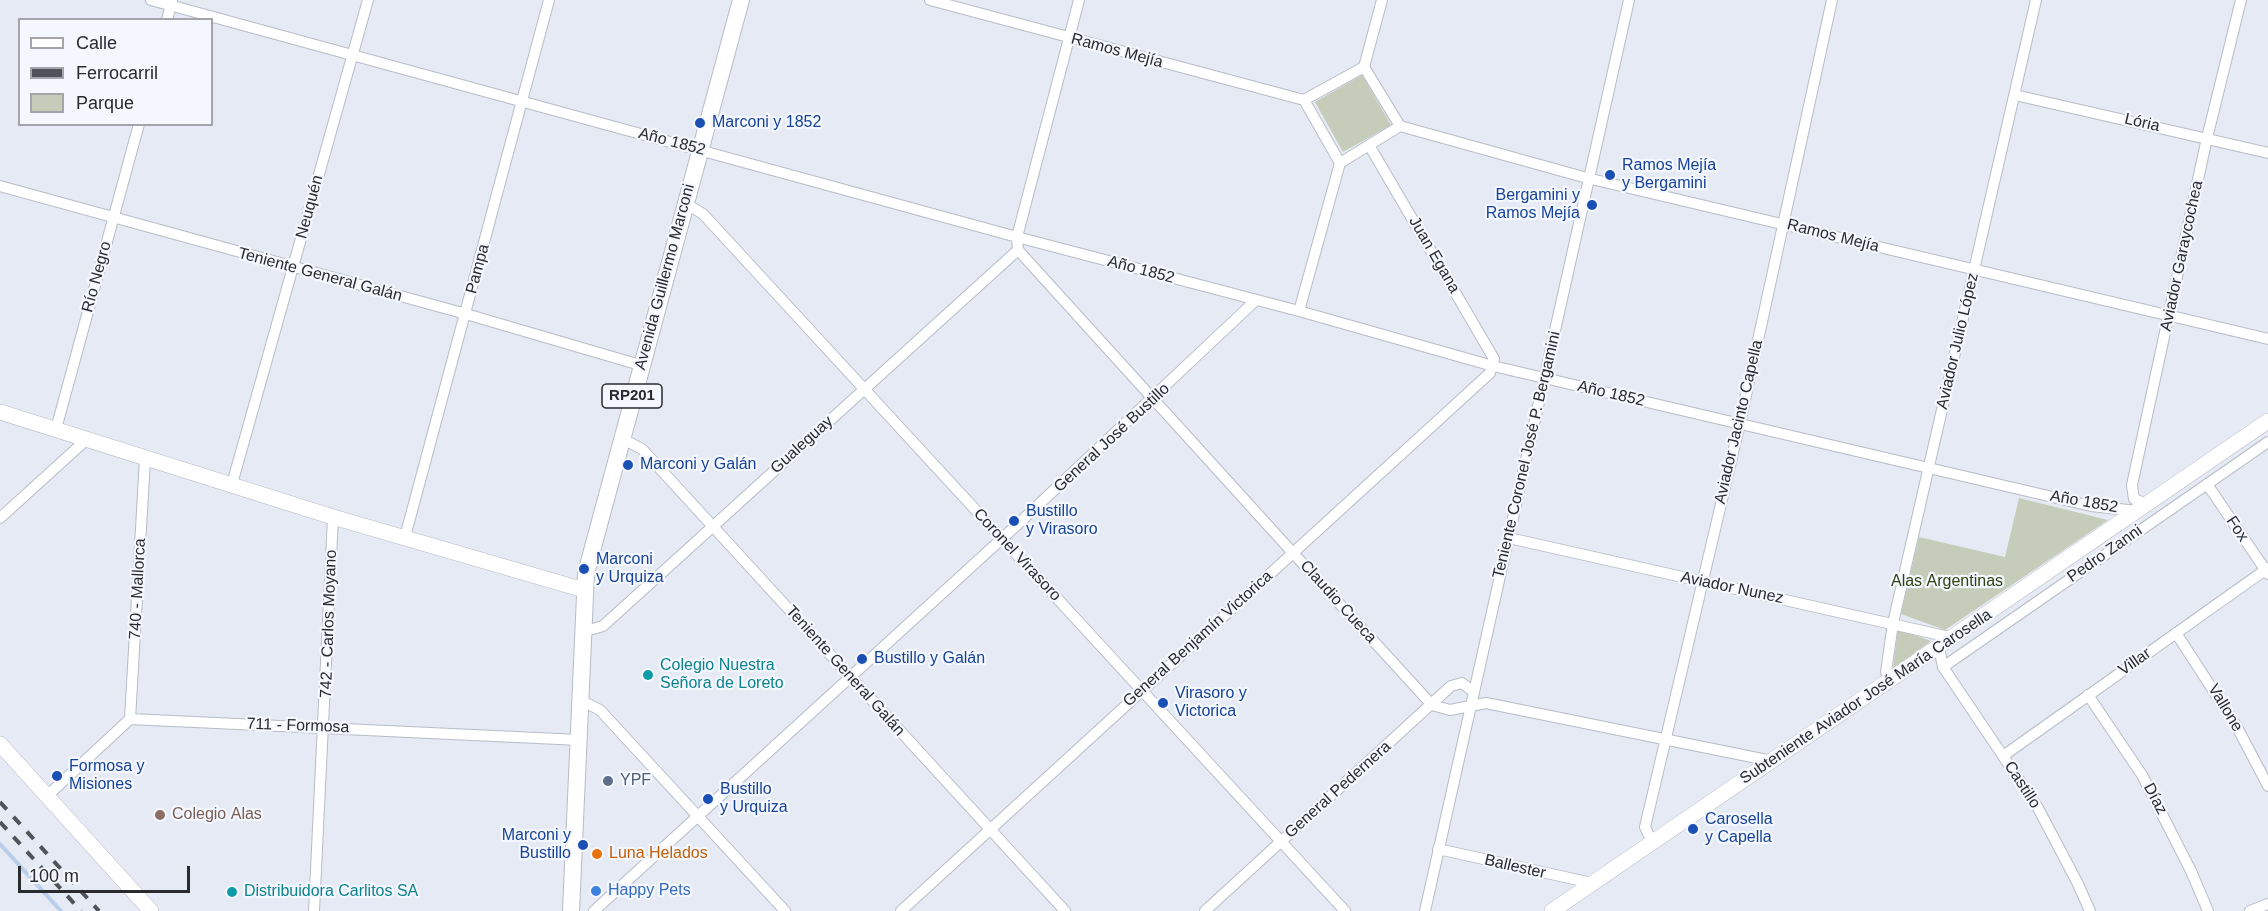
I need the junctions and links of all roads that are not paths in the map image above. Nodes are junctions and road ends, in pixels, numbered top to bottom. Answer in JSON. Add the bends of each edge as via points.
{"nodes":[{"id":1,"x":151,"y":0,"type":"edge"},
{"id":2,"x":368,"y":0,"type":"edge"},
{"id":3,"x":549,"y":0,"type":"edge"},
{"id":4,"x":741,"y":0,"type":"edge"},
{"id":5,"x":930,"y":0,"type":"edge"},
{"id":6,"x":1079,"y":0,"type":"edge"},
{"id":7,"x":1382,"y":0,"type":"edge"},
{"id":8,"x":1629,"y":0,"type":"edge"},
{"id":9,"x":1832,"y":0,"type":"edge"},
{"id":10,"x":2036,"y":0,"type":"edge"},
{"id":11,"x":2241,"y":0,"type":"edge"},
{"id":12,"x":172,"y":3,"type":"edge"},
{"id":13,"x":168,"y":18,"type":"edge"},
{"id":14,"x":1068,"y":38,"type":"junction"},
{"id":15,"x":352,"y":56,"type":"junction"},
{"id":16,"x":1364,"y":67,"type":"junction"},
{"id":17,"x":2015,"y":95,"type":"junction"},
{"id":18,"x":1304,"y":100,"type":"junction"},
{"id":19,"x":521,"y":101,"type":"junction"},
{"id":20,"x":138,"y":126,"type":"edge"},
{"id":21,"x":1400,"y":126,"type":"junction"},
{"id":22,"x":2207,"y":138,"type":"junction"},
{"id":23,"x":1369,"y":145,"type":"junction"},
{"id":24,"x":700,"y":149,"type":"junction"},
{"id":25,"x":2268,"y":153,"type":"edge"},
{"id":26,"x":1340,"y":163,"type":"junction"},
{"id":27,"x":1587,"y":178,"type":"junction"},
{"id":28,"x":0,"y":186,"type":"edge"},
{"id":29,"x":685,"y":203,"type":"junction"},
{"id":30,"x":114,"y":218,"type":"junction"},
{"id":31,"x":1782,"y":224,"type":"junction"},
{"id":32,"x":1017,"y":237,"type":"junction"},
{"id":33,"x":1043,"y":243,"type":"junction"},
{"id":34,"x":1018,"y":250,"type":"junction"},
{"id":35,"x":1032,"y":264,"type":"junction"},
{"id":36,"x":294,"y":268,"type":"junction"},
{"id":37,"x":1975,"y":271,"type":"junction"},
{"id":38,"x":1255,"y":302,"type":"junction"},
{"id":39,"x":1299,"y":311,"type":"junction"},
{"id":40,"x":466,"y":314,"type":"junction"},
{"id":41,"x":2169,"y":316,"type":"junction"},
{"id":42,"x":2268,"y":339,"type":"edge"},
{"id":43,"x":640,"y":365,"type":"junction"},
{"id":44,"x":1493,"y":366,"type":"junction"},
{"id":45,"x":1544,"y":379,"type":"junction"},
{"id":46,"x":864,"y":388,"type":"junction"},
{"id":47,"x":1155,"y":399,"type":"junction"},
{"id":48,"x":0,"y":412,"type":"edge"},
{"id":49,"x":2268,"y":421,"type":"edge"},
{"id":50,"x":1740,"y":423,"type":"junction"},
{"id":51,"x":56,"y":429,"type":"junction"},
{"id":52,"x":621,"y":438,"type":"junction"},
{"id":53,"x":86,"y":440,"type":"junction"},
{"id":54,"x":2268,"y":442,"type":"edge"},
{"id":55,"x":145,"y":459,"type":"junction"},
{"id":56,"x":1928,"y":467,"type":"junction"},
{"id":57,"x":232,"y":484,"type":"junction"},
{"id":58,"x":2206,"y":484,"type":"junction"},
{"id":59,"x":2142,"y":508,"type":"junction"},
{"id":60,"x":333,"y":517,"type":"junction"},
{"id":61,"x":0,"y":518,"type":"edge"},
{"id":62,"x":713,"y":526,"type":"junction"},
{"id":63,"x":405,"y":537,"type":"junction"},
{"id":64,"x":1509,"y":538,"type":"junction"},
{"id":65,"x":1002,"y":539,"type":"junction"},
{"id":66,"x":1293,"y":553,"type":"junction"},
{"id":67,"x":2267,"y":571,"type":"edge"},
{"id":68,"x":1703,"y":582,"type":"junction"},
{"id":69,"x":584,"y":590,"type":"junction"},
{"id":70,"x":1893,"y":623,"type":"junction"},
{"id":71,"x":582,"y":632,"type":"junction"},
{"id":72,"x":2176,"y":633,"type":"junction"},
{"id":73,"x":1954,"y":638,"type":"junction"},
{"id":74,"x":1939,"y":648,"type":"junction"},
{"id":75,"x":1943,"y":666,"type":"junction"},
{"id":76,"x":851,"y":677,"type":"junction"},
{"id":77,"x":1894,"y":679,"type":"junction"},
{"id":78,"x":1142,"y":691,"type":"junction"},
{"id":79,"x":1474,"y":692,"type":"junction"},
{"id":80,"x":2088,"y":695,"type":"junction"},
{"id":81,"x":580,"y":700,"type":"junction"},
{"id":82,"x":1432,"y":705,"type":"junction"},
{"id":83,"x":1471,"y":705,"type":"junction"},
{"id":84,"x":130,"y":719,"type":"junction"},
{"id":85,"x":325,"y":727,"type":"junction"},
{"id":86,"x":580,"y":740,"type":"junction"},
{"id":87,"x":1665,"y":741,"type":"junction"},
{"id":88,"x":0,"y":744,"type":"edge"},
{"id":89,"x":2003,"y":756,"type":"junction"},
{"id":90,"x":1772,"y":761,"type":"junction"},
{"id":91,"x":2268,"y":786,"type":"edge"},
{"id":92,"x":47,"y":796,"type":"junction"},
{"id":93,"x":697,"y":816,"type":"junction"},
{"id":94,"x":990,"y":830,"type":"junction"},
{"id":95,"x":1280,"y":842,"type":"junction"},
{"id":96,"x":1652,"y":842,"type":"junction"},
{"id":97,"x":1438,"y":849,"type":"junction"},
{"id":98,"x":1592,"y":883,"type":"junction"},
{"id":99,"x":2268,"y":904,"type":"edge"},
{"id":100,"x":151,"y":911,"type":"edge"},
{"id":101,"x":314,"y":911,"type":"edge"},
{"id":102,"x":571,"y":911,"type":"edge"},
{"id":103,"x":594,"y":911,"type":"edge"},
{"id":104,"x":784,"y":911,"type":"edge"},
{"id":105,"x":901,"y":911,"type":"edge"},
{"id":106,"x":1065,"y":911,"type":"edge"},
{"id":107,"x":1205,"y":911,"type":"edge"},
{"id":108,"x":1345,"y":911,"type":"edge"},
{"id":109,"x":1425,"y":911,"type":"edge"},
{"id":110,"x":1552,"y":911,"type":"edge"},
{"id":111,"x":2090,"y":911,"type":"edge"},
{"id":112,"x":2208,"y":911,"type":"edge"},
{"id":113,"x":2250,"y":911,"type":"edge"}],
"edges":[{"from":1,"to":12,"type":"street","name":"Año 1852"},
{"from":2,"to":15,"type":"street","name":"Neuquén"},
{"from":3,"to":19,"type":"street","name":"Pampa"},
{"from":4,"to":24,"type":"main road","name":"Avenida Guillermo Marconi","number":"RP201"},
{"from":5,"to":14,"type":"street","name":"Ramos Mejía"},
{"from":6,"to":14,"type":"street"},
{"from":7,"to":16,"type":"street"},
{"from":8,"to":27,"type":"street","name":"Teniente Coronel José P. Bergamini"},
{"from":9,"to":31,"type":"street","name":"Aviador Jacinto Capella"},
{"from":10,"to":17,"type":"street","name":"Aviador Julio López"},
{"from":11,"to":22,"type":"street","name":"Aviador Garaycochea"},
{"from":12,"to":13,"type":"street"},
{"from":12,"to":15,"type":"street","name":"Año 1852"},
{"from":14,"to":18,"type":"street","name":"Ramos Mejía"},
{"from":14,"to":32,"type":"street"},
{"from":15,"to":19,"type":"street","name":"Año 1852"},
{"from":15,"to":36,"type":"street","name":"Neuquén"},
{"from":16,"to":18,"type":"street"},
{"from":16,"to":21,"type":"street"},
{"from":17,"to":22,"type":"street","name":"Lória"},
{"from":17,"to":37,"type":"street","name":"Aviador Julio López"},
{"from":18,"to":26,"type":"street"},
{"from":19,"to":24,"type":"street","name":"Año 1852"},
{"from":19,"to":40,"type":"street","name":"Pampa"},
{"from":20,"to":30,"type":"street","name":"Río Negro"},
{"from":21,"to":23,"type":"street"},
{"from":21,"to":27,"type":"street","name":"Ramos Mejía"},
{"from":22,"to":25,"type":"street","name":"Lória"},
{"from":22,"to":41,"type":"street","name":"Aviador Garaycochea"},
{"from":23,"to":26,"type":"street"},
{"from":23,"to":44,"type":"street","name":"Juan Egana","via":[[1490,352]]},
{"from":24,"to":29,"type":"main road","name":"Avenida Guillermo Marconi","number":"RP201"},
{"from":24,"to":32,"type":"street","name":"Año 1852"},
{"from":26,"to":39,"type":"street"},
{"from":27,"to":31,"type":"street","name":"Ramos Mejía"},
{"from":27,"to":45,"type":"street","name":"Teniente Coronel José P. Bergamini"},
{"from":28,"to":30,"type":"street","name":"Teniente General Galán"},
{"from":29,"to":43,"type":"main road","name":"Avenida Guillermo Marconi","number":"RP201"},
{"from":29,"to":46,"type":"street","name":"Coronel Virasoro","via":[[703,214]]},
{"from":30,"to":36,"type":"street","name":"Teniente General Galán"},
{"from":30,"to":51,"type":"street","name":"Río Negro"},
{"from":31,"to":37,"type":"street","name":"Ramos Mejía"},
{"from":31,"to":50,"type":"street","name":"Aviador Jacinto Capella"},
{"from":32,"to":33,"type":"street","name":"Año 1852"},
{"from":32,"to":34,"type":"street"},
{"from":33,"to":35,"type":"street","via":[[1034,252]]},
{"from":33,"to":38,"type":"street","name":"Año 1852"},
{"from":34,"to":35,"type":"street","name":"Claudio Cueca"},
{"from":34,"to":46,"type":"street","name":"Gualeguay"},
{"from":35,"to":47,"type":"street","name":"Claudio Cueca"},
{"from":36,"to":40,"type":"street","name":"Teniente General Galán"},
{"from":36,"to":57,"type":"street","name":"Neuquén"},
{"from":37,"to":41,"type":"street","name":"Ramos Mejía"},
{"from":37,"to":56,"type":"street","name":"Aviador Julio López"},
{"from":38,"to":39,"type":"street","name":"Año 1852"},
{"from":38,"to":47,"type":"street","name":"General José Bustillo"},
{"from":39,"to":44,"type":"street","name":"Año 1852"},
{"from":40,"to":43,"type":"street","name":"Teniente General Galán"},
{"from":40,"to":63,"type":"street","name":"Pampa"},
{"from":41,"to":42,"type":"street","name":"Ramos Mejía"},
{"from":41,"to":59,"type":"street","name":"Aviador Garaycochea","via":[[2132,485],[2134,499]]},
{"from":43,"to":52,"type":"main road","name":"Avenida Guillermo Marconi","number":"RP201"},
{"from":44,"to":45,"type":"street","name":"Año 1852"},
{"from":44,"to":66,"type":"street","name":"General Benjamín Victorica","via":[[1486,378]]},
{"from":45,"to":50,"type":"street","name":"Año 1852"},
{"from":45,"to":64,"type":"street","name":"Teniente Coronel José P. Bergamini"},
{"from":46,"to":62,"type":"street","name":"Gualeguay"},
{"from":46,"to":65,"type":"street","name":"Coronel Virasoro"},
{"from":47,"to":65,"type":"street","name":"General José Bustillo"},
{"from":47,"to":66,"type":"street","name":"Claudio Cueca"},
{"from":48,"to":51,"type":"street"},
{"from":49,"to":59,"type":"street","name":"Subteniente Aviador José María Carosella"},
{"from":50,"to":56,"type":"street","name":"Año 1852"},
{"from":50,"to":68,"type":"street","name":"Aviador Jacinto Capella"},
{"from":51,"to":53,"type":"street"},
{"from":52,"to":62,"type":"street","name":"Teniente General Galán","via":[[642,448]]},
{"from":52,"to":69,"type":"main road","name":"Avenida Guillermo Marconi","number":"RP201"},
{"from":53,"to":55,"type":"street"},
{"from":53,"to":61,"type":"street"},
{"from":54,"to":58,"type":"street","name":"Pedro Zanni"},
{"from":55,"to":57,"type":"street"},
{"from":55,"to":84,"type":"street","name":"740 - Mallorca"},
{"from":56,"to":59,"type":"street","name":"Año 1852","via":[[2091,506]]},
{"from":56,"to":70,"type":"street","name":"Aviador Julio López"},
{"from":57,"to":60,"type":"street"},
{"from":58,"to":67,"type":"street","name":"Fox"},
{"from":58,"to":75,"type":"street","name":"Pedro Zanni"},
{"from":59,"to":73,"type":"street","name":"Subteniente Aviador José María Carosella"},
{"from":60,"to":63,"type":"street"},
{"from":60,"to":85,"type":"street","name":"742 - Carlos Moyano"},
{"from":62,"to":71,"type":"street","name":"Gualeguay","via":[[603,626]]},
{"from":62,"to":76,"type":"street","name":"Teniente General Galán"},
{"from":63,"to":69,"type":"street"},
{"from":64,"to":68,"type":"street","name":"Aviador Nunez"},
{"from":64,"to":79,"type":"street","name":"Teniente Coronel José P. Bergamini"},
{"from":65,"to":76,"type":"street","name":"General José Bustillo"},
{"from":65,"to":78,"type":"street","name":"Coronel Virasoro"},
{"from":66,"to":78,"type":"street","name":"General Benjamín Victorica"},
{"from":66,"to":82,"type":"street","name":"Claudio Cueca"},
{"from":67,"to":72,"type":"street","name":"Villar"},
{"from":68,"to":70,"type":"street","name":"Aviador Nunez"},
{"from":68,"to":87,"type":"street","name":"Aviador Jacinto Capella"},
{"from":69,"to":71,"type":"main road","number":"RP201"},
{"from":70,"to":73,"type":"street","name":"Aviador Nunez"},
{"from":70,"to":77,"type":"street","name":"Aviador Julio López","via":[[1886,672]]},
{"from":71,"to":81,"type":"main road","number":"RP201"},
{"from":72,"to":80,"type":"street","name":"Villar"},
{"from":72,"to":91,"type":"street","name":"Vallone","via":[[2231,718]]},
{"from":73,"to":74,"type":"street","name":"Subteniente Aviador José María Carosella"},
{"from":74,"to":75,"type":"street"},
{"from":74,"to":77,"type":"street","name":"Subteniente Aviador José María Carosella"},
{"from":75,"to":89,"type":"street","name":"Castillo"},
{"from":76,"to":93,"type":"street","name":"General José Bustillo"},
{"from":76,"to":94,"type":"street","name":"Teniente General Galán"},
{"from":77,"to":90,"type":"street","name":"Subteniente Aviador José María Carosella"},
{"from":78,"to":94,"type":"street","name":"General Benjamín Victorica"},
{"from":78,"to":95,"type":"street","name":"Coronel Virasoro"},
{"from":79,"to":82,"type":"street","name":"General Pedernera","via":[[1462,683],[1456,684]]},
{"from":79,"to":83,"type":"street","name":"Teniente Coronel José P. Bergamini"},
{"from":80,"to":89,"type":"street","name":"Villar"},
{"from":80,"to":112,"type":"street","name":"Díaz","via":[[2142,775]]},
{"from":81,"to":86,"type":"main road","number":"RP201"},
{"from":81,"to":93,"type":"street","via":[[600,710]]},
{"from":82,"to":83,"type":"street","via":[[1450,710]]},
{"from":82,"to":95,"type":"street","name":"General Pedernera"},
{"from":83,"to":87,"type":"street","via":[[1486,703]]},
{"from":83,"to":97,"type":"street","name":"Teniente Coronel José P. Bergamini"},
{"from":84,"to":85,"type":"street","name":"711 - Formosa"},
{"from":84,"to":92,"type":"street"},
{"from":85,"to":86,"type":"street","name":"711 - Formosa"},
{"from":85,"to":101,"type":"street","name":"742 - Carlos Moyano"},
{"from":86,"to":102,"type":"main road","number":"RP201"},
{"from":87,"to":90,"type":"street"},
{"from":87,"to":96,"type":"street","name":"Aviador Jacinto Capella","via":[[1645,827]]},
{"from":88,"to":92,"type":"street"},
{"from":89,"to":111,"type":"street","name":"Castillo","via":[[2043,817]]},
{"from":90,"to":96,"type":"street","name":"Subteniente Aviador José María Carosella"},
{"from":92,"to":100,"type":"street"},
{"from":93,"to":103,"type":"street","name":"General José Bustillo"},
{"from":93,"to":104,"type":"street"},
{"from":94,"to":105,"type":"street","name":"General Benjamín Victorica"},
{"from":94,"to":106,"type":"street","name":"Teniente General Galán"},
{"from":95,"to":107,"type":"street","name":"General Pedernera"},
{"from":95,"to":108,"type":"street","name":"Coronel Virasoro"},
{"from":96,"to":98,"type":"street","name":"Subteniente Aviador José María Carosella"},
{"from":97,"to":98,"type":"street","name":"Ballester"},
{"from":97,"to":109,"type":"street","name":"Teniente Coronel José P. Bergamini"},
{"from":98,"to":110,"type":"street","name":"Subteniente Aviador José María Carosella"},
{"from":99,"to":113,"type":"street"}]}
